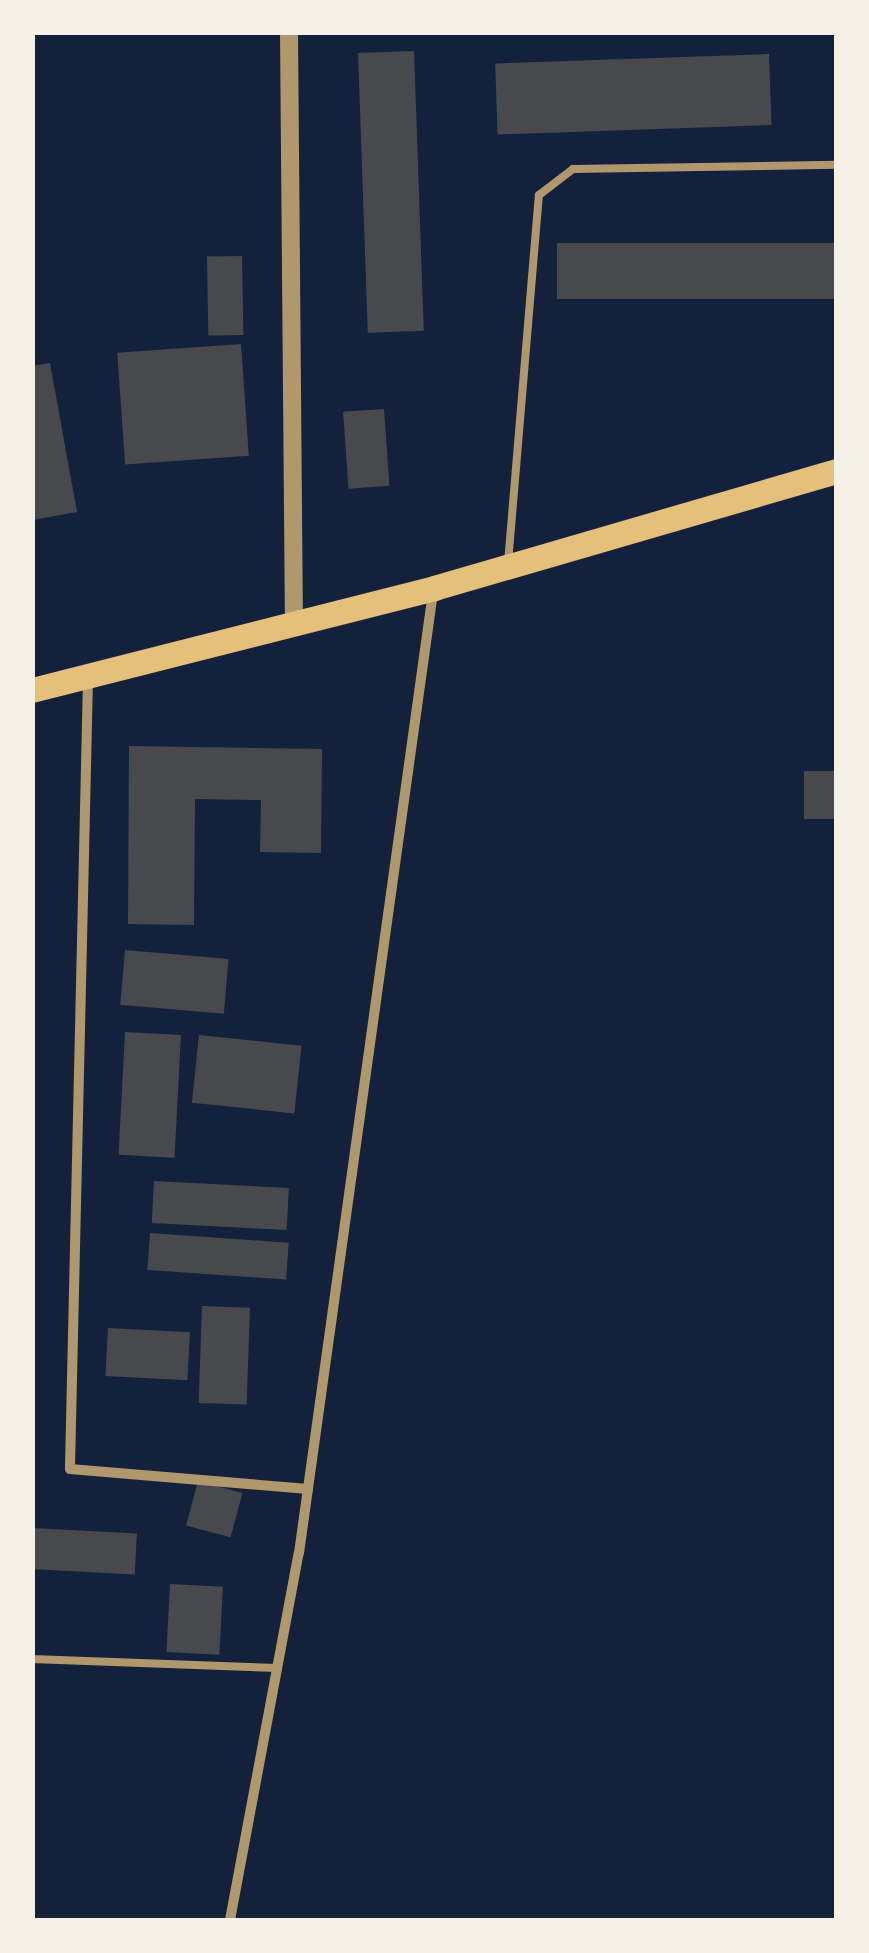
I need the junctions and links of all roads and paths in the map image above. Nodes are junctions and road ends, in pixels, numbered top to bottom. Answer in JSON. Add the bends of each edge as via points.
{"nodes":[{"id":1,"x":289,"y":32,"type":"edge"},
{"id":2,"x":836,"y":165,"type":"edge"},
{"id":3,"x":836,"y":471,"type":"edge"},
{"id":4,"x":508,"y":564,"type":"junction"},
{"id":5,"x":434,"y":588,"type":"junction"},
{"id":6,"x":294,"y":624,"type":"junction"},
{"id":7,"x":88,"y":676,"type":"junction"},
{"id":8,"x":32,"y":690,"type":"edge"},
{"id":9,"x":308,"y":1489,"type":"junction"},
{"id":10,"x":32,"y":1659,"type":"edge"},
{"id":11,"x":278,"y":1668,"type":"junction"},
{"id":12,"x":230,"y":1920,"type":"edge"}],
"edges":[{"from":1,"to":6,"type":"street"},
{"from":2,"to":4,"type":"lane","via":[[572,170],[539,194]]},
{"from":3,"to":4,"type":"main road"},
{"from":4,"to":5,"type":"main road"},
{"from":5,"to":6,"type":"main road"},
{"from":5,"to":9,"type":"street"},
{"from":6,"to":7,"type":"main road"},
{"from":7,"to":8,"type":"main road"},
{"from":7,"to":9,"type":"street","via":[[70,1469]]},
{"from":9,"to":11,"type":"street"},
{"from":10,"to":11,"type":"lane"},
{"from":11,"to":12,"type":"street"}]}
